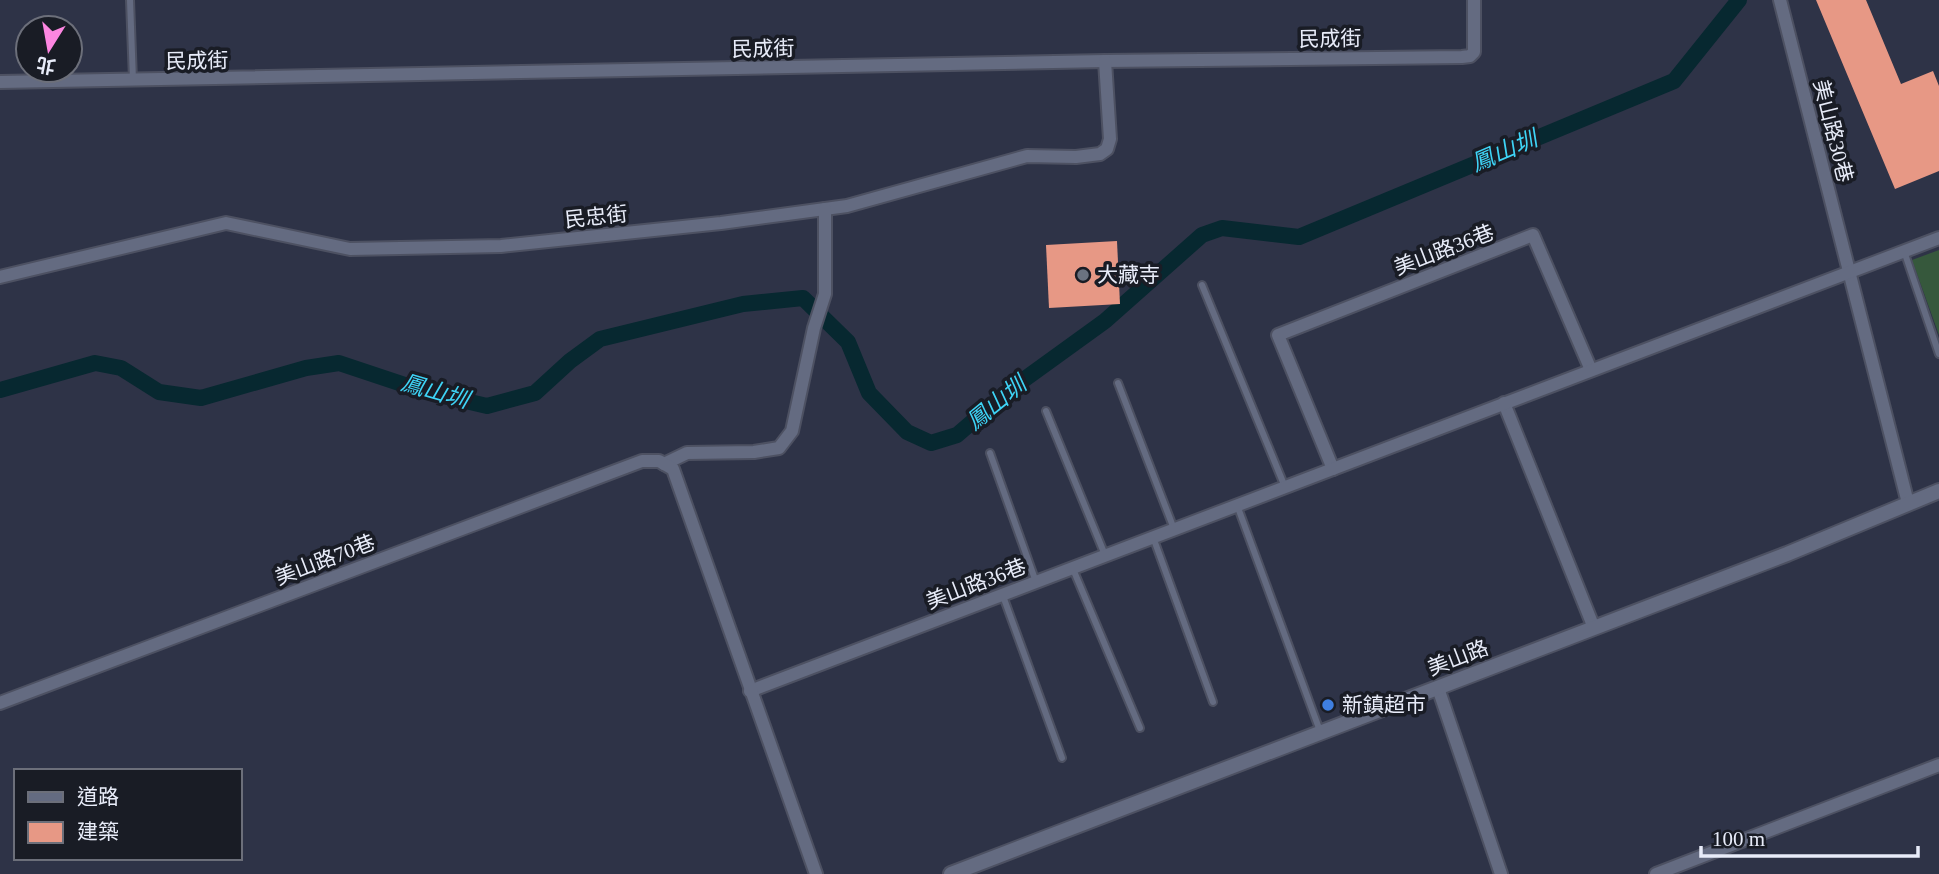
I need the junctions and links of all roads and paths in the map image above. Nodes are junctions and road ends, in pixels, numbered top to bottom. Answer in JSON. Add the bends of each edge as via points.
{"nodes":[{"id":1,"x":130,"y":0,"type":"edge"},
{"id":2,"x":1474,"y":0,"type":"edge"},
{"id":3,"x":1780,"y":0,"type":"edge"},
{"id":4,"x":1105,"y":61,"type":"junction"},
{"id":5,"x":0,"y":82,"type":"edge"},
{"id":6,"x":134,"y":82,"type":"junction"},
{"id":7,"x":825,"y":209,"type":"junction"},
{"id":8,"x":1939,"y":238,"type":"edge"},
{"id":9,"x":1904,"y":251,"type":"junction"},
{"id":10,"x":1848,"y":272,"type":"junction"},
{"id":11,"x":0,"y":277,"type":"edge"},
{"id":12,"x":1202,"y":285,"type":"dead end"},
{"id":13,"x":1939,"y":354,"type":"edge"},
{"id":14,"x":1591,"y":370,"type":"junction"},
{"id":15,"x":1118,"y":383,"type":"dead end"},
{"id":16,"x":1504,"y":403,"type":"junction"},
{"id":17,"x":1046,"y":411,"type":"dead end"},
{"id":18,"x":990,"y":453,"type":"dead end"},
{"id":19,"x":664,"y":464,"type":"junction"},
{"id":20,"x":1333,"y":469,"type":"junction"},
{"id":21,"x":1285,"y":487,"type":"junction"},
{"id":22,"x":1939,"y":491,"type":"edge"},
{"id":23,"x":1908,"y":503,"type":"junction"},
{"id":24,"x":1237,"y":505,"type":"junction"},
{"id":25,"x":1174,"y":529,"type":"junction"},
{"id":26,"x":1153,"y":537,"type":"junction"},
{"id":27,"x":1105,"y":555,"type":"junction"},
{"id":28,"x":1073,"y":568,"type":"junction"},
{"id":29,"x":1036,"y":582,"type":"junction"},
{"id":30,"x":1002,"y":595,"type":"junction"},
{"id":31,"x":1594,"y":628,"type":"junction"},
{"id":32,"x":1438,"y":688,"type":"junction"},
{"id":33,"x":750,"y":691,"type":"junction"},
{"id":34,"x":1213,"y":702,"type":"dead end"},
{"id":35,"x":0,"y":703,"type":"edge"},
{"id":36,"x":1140,"y":728,"type":"dead end"},
{"id":37,"x":1320,"y":733,"type":"junction"},
{"id":38,"x":1062,"y":758,"type":"dead end"},
{"id":39,"x":1939,"y":765,"type":"edge"},
{"id":40,"x":816,"y":874,"type":"edge"},
{"id":41,"x":951,"y":874,"type":"edge"},
{"id":42,"x":1501,"y":874,"type":"edge"},
{"id":43,"x":1656,"y":874,"type":"edge"}],
"edges":[{"from":1,"to":6,"type":"lane"},
{"from":2,"to":4,"type":"street","name":"民成街","via":[[1474,52],[1470,56]]},
{"from":3,"to":10,"type":"street","name":"美山路30巷"},
{"from":4,"to":6,"type":"street","name":"民成街"},
{"from":4,"to":7,"type":"street","name":"民忠街","via":[[1110,139],[1108,149],[1100,154],[1027,156]]},
{"from":5,"to":6,"type":"street","name":"民成街"},
{"from":7,"to":11,"type":"street","name":"民忠街","via":[[501,246],[350,248],[226,223]]},
{"from":7,"to":19,"type":"street","name":"美山路70巷","via":[[825,294],[792,431],[779,449],[687,453]]},
{"from":8,"to":9,"type":"street"},
{"from":9,"to":10,"type":"street"},
{"from":9,"to":13,"type":"lane"},
{"from":10,"to":14,"type":"street"},
{"from":10,"to":23,"type":"street","name":"美山路30巷"},
{"from":12,"to":21,"type":"lane"},
{"from":14,"to":16,"type":"street","name":"美山路36巷"},
{"from":14,"to":20,"type":"street","name":"美山路36巷","via":[[1534,235],[1278,335]]},
{"from":15,"to":25,"type":"lane"},
{"from":16,"to":20,"type":"street","name":"美山路36巷"},
{"from":16,"to":31,"type":"street"},
{"from":17,"to":27,"type":"lane"},
{"from":18,"to":29,"type":"lane"},
{"from":19,"to":33,"type":"street","via":[[673,469]]},
{"from":19,"to":35,"type":"street","name":"美山路70巷","via":[[642,461]]},
{"from":20,"to":21,"type":"street","name":"美山路36巷"},
{"from":21,"to":24,"type":"street","name":"美山路36巷"},
{"from":22,"to":23,"type":"street","name":"美山路"},
{"from":23,"to":31,"type":"street","name":"美山路"},
{"from":24,"to":25,"type":"street","name":"美山路36巷"},
{"from":24,"to":37,"type":"lane"},
{"from":25,"to":26,"type":"street","name":"美山路36巷"},
{"from":26,"to":27,"type":"street","name":"美山路36巷"},
{"from":26,"to":34,"type":"lane"},
{"from":27,"to":28,"type":"street","name":"美山路36巷"},
{"from":28,"to":29,"type":"street","name":"美山路36巷"},
{"from":28,"to":36,"type":"lane"},
{"from":29,"to":30,"type":"street","name":"美山路36巷"},
{"from":30,"to":33,"type":"street","name":"美山路36巷"},
{"from":30,"to":38,"type":"lane"},
{"from":31,"to":32,"type":"street","name":"美山路"},
{"from":32,"to":37,"type":"street","name":"美山路"},
{"from":32,"to":42,"type":"street"},
{"from":33,"to":40,"type":"street"},
{"from":37,"to":41,"type":"street","name":"美山路"},
{"from":39,"to":43,"type":"street"}]}
